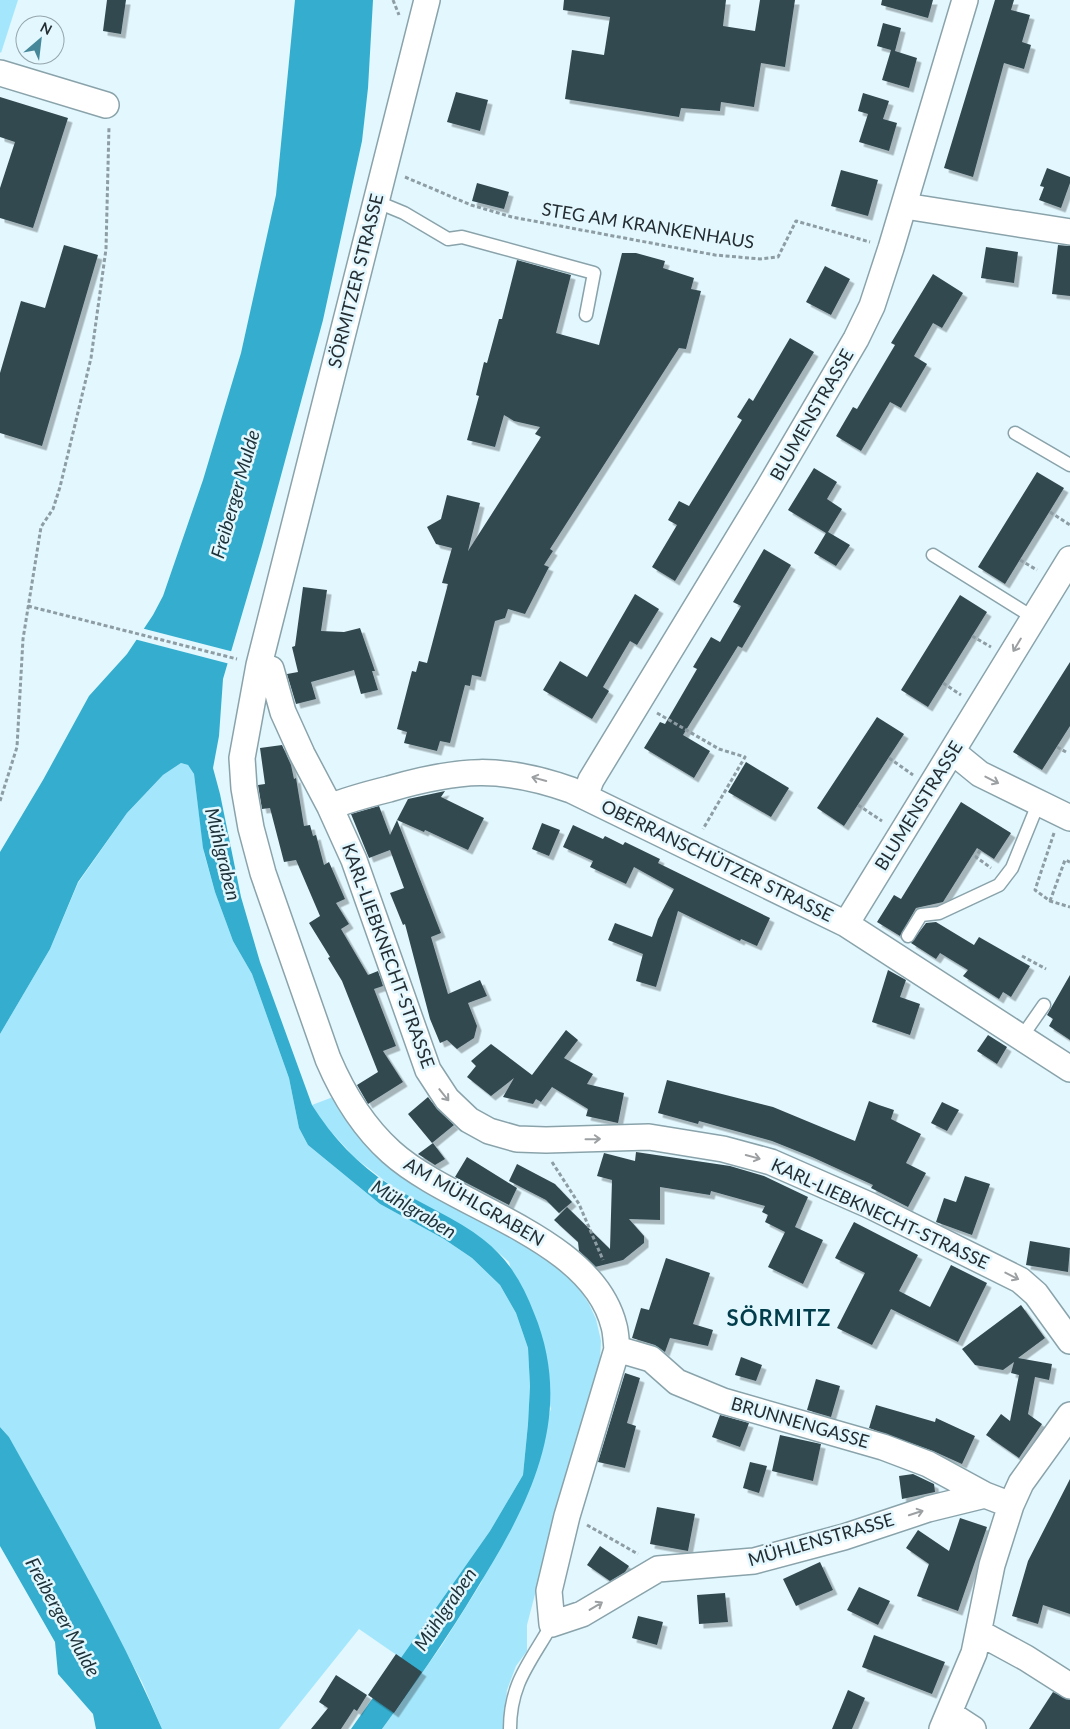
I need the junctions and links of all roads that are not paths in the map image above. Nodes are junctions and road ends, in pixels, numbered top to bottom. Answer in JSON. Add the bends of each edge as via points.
{"nodes":[{"id":1,"x":428,"y":0,"type":"edge"},
{"id":2,"x":965,"y":0,"type":"edge"},
{"id":3,"x":0,"y":73,"type":"edge"},
{"id":4,"x":106,"y":105,"type":"road end"},
{"id":5,"x":375,"y":201,"type":"junction"},
{"id":6,"x":904,"y":206,"type":"junction"},
{"id":7,"x":1070,"y":232,"type":"edge"},
{"id":8,"x":586,"y":315,"type":"dead end"},
{"id":9,"x":1015,"y":433,"type":"dead end"},
{"id":10,"x":1070,"y":466,"type":"edge"},
{"id":11,"x":932,"y":555,"type":"dead end"},
{"id":12,"x":1070,"y":559,"type":"edge"},
{"id":13,"x":1034,"y":618,"type":"junction"},
{"id":14,"x":252,"y":663,"type":"junction"},
{"id":15,"x":953,"y":752,"type":"junction"},
{"id":16,"x":585,"y":796,"type":"junction"},
{"id":17,"x":1038,"y":804,"type":"junction"},
{"id":18,"x":330,"y":807,"type":"junction"},
{"id":19,"x":1065,"y":816,"type":"edge"},
{"id":20,"x":846,"y":924,"type":"junction"},
{"id":21,"x":908,"y":936,"type":"dead end"},
{"id":22,"x":1044,"y":1004,"type":"dead end"},
{"id":23,"x":1021,"y":1038,"type":"junction"},
{"id":24,"x":1070,"y":1069,"type":"edge"},
{"id":25,"x":1070,"y":1341,"type":"edge"},
{"id":26,"x":616,"y":1349,"type":"junction"},
{"id":27,"x":1070,"y":1415,"type":"edge"},
{"id":28,"x":985,"y":1495,"type":"junction"},
{"id":29,"x":1011,"y":1505,"type":"junction"},
{"id":30,"x":552,"y":1624,"type":"junction"},
{"id":31,"x":980,"y":1634,"type":"junction"},
{"id":32,"x":1070,"y":1686,"type":"edge"},
{"id":33,"x":946,"y":1721,"type":"edge"},
{"id":34,"x":510,"y":1729,"type":"edge"},
{"id":35,"x":973,"y":1729,"type":"edge"}],
"edges":[{"from":1,"to":5,"type":"street","name":"SÖRMITZER STRASSE"},
{"from":2,"to":6,"type":"street","name":"BLUMENSTRASSE"},
{"from":3,"to":4,"type":"street"},
{"from":5,"to":8,"type":"lane","via":[[404,213],[448,239],[462,236],[594,273]]},
{"from":5,"to":14,"type":"street","name":"SÖRMITZER STRASSE","via":[[286,562]]},
{"from":6,"to":7,"type":"street"},
{"from":6,"to":16,"type":"street","name":"BLUMENSTRASSE","via":[[872,306],[856,340]]},
{"from":9,"to":10,"type":"lane"},
{"from":11,"to":13,"type":"lane"},
{"from":12,"to":13,"type":"street","name":"BLUMENSTRASSE"},
{"from":13,"to":15,"type":"street","name":"BLUMENSTRASSE","one_way":true},
{"from":14,"to":18,"type":"street","name":"KARL-LIEBKNECHT-STRASSE","via":[[270,669],[283,712]]},
{"from":14,"to":26,"type":"street","name":"AM MÜHLGRABEN","via":[[242,758],[251,828],[266,882],[339,1085],[359,1117],[392,1153],[434,1182],[565,1258],[592,1285],[605,1304],[614,1326]]},
{"from":15,"to":17,"type":"street","one_way":true,"via":[[980,774]]},
{"from":15,"to":20,"type":"street","name":"BLUMENSTRASSE"},
{"from":16,"to":18,"type":"street","name":"OBERRANSCHÜTZER STRASSE","one_way":true,"via":[[532,777],[476,771],[442,775]]},
{"from":16,"to":20,"type":"street","name":"OBERRANSCHÜTZER STRASSE"},
{"from":17,"to":19,"type":"street"},
{"from":17,"to":21,"type":"lane","via":[[1012,868],[999,885],[939,913],[921,915]]},
{"from":18,"to":25,"type":"street","name":"KARL-LIEBKNECHT-STRASSE","one_way":true,"via":[[354,860],[428,1070],[439,1089],[469,1120],[517,1139],[650,1137],[723,1149],[771,1162],[869,1205],[1020,1280],[1036,1294]]},
{"from":20,"to":23,"type":"street","name":"OBERRANSCHÜTZER STRASSE"},
{"from":22,"to":23,"type":"lane"},
{"from":23,"to":24,"type":"street","name":"OBERRANSCHÜTZER STRASSE"},
{"from":26,"to":28,"type":"street","name":"BRUNNENGASSE","via":[[651,1359],[677,1382],[723,1401],[910,1457]]},
{"from":26,"to":30,"type":"street","name":"AM MÜHLGRABEN","via":[[567,1516],[550,1591]]},
{"from":27,"to":29,"type":"street","via":[[1021,1483]]},
{"from":28,"to":29,"type":"street"},
{"from":30,"to":28,"type":"street","name":"MÜHLENSTRASSE","one_way":true,"via":[[582,1614],[658,1568],[754,1561]]},
{"from":29,"to":31,"type":"street","via":[[992,1565]]},
{"from":30,"to":34,"type":"lane","via":[[518,1681],[511,1701]]},
{"from":31,"to":32,"type":"street"},
{"from":31,"to":33,"type":"street"},
{"from":33,"to":35,"type":"street"}]}
